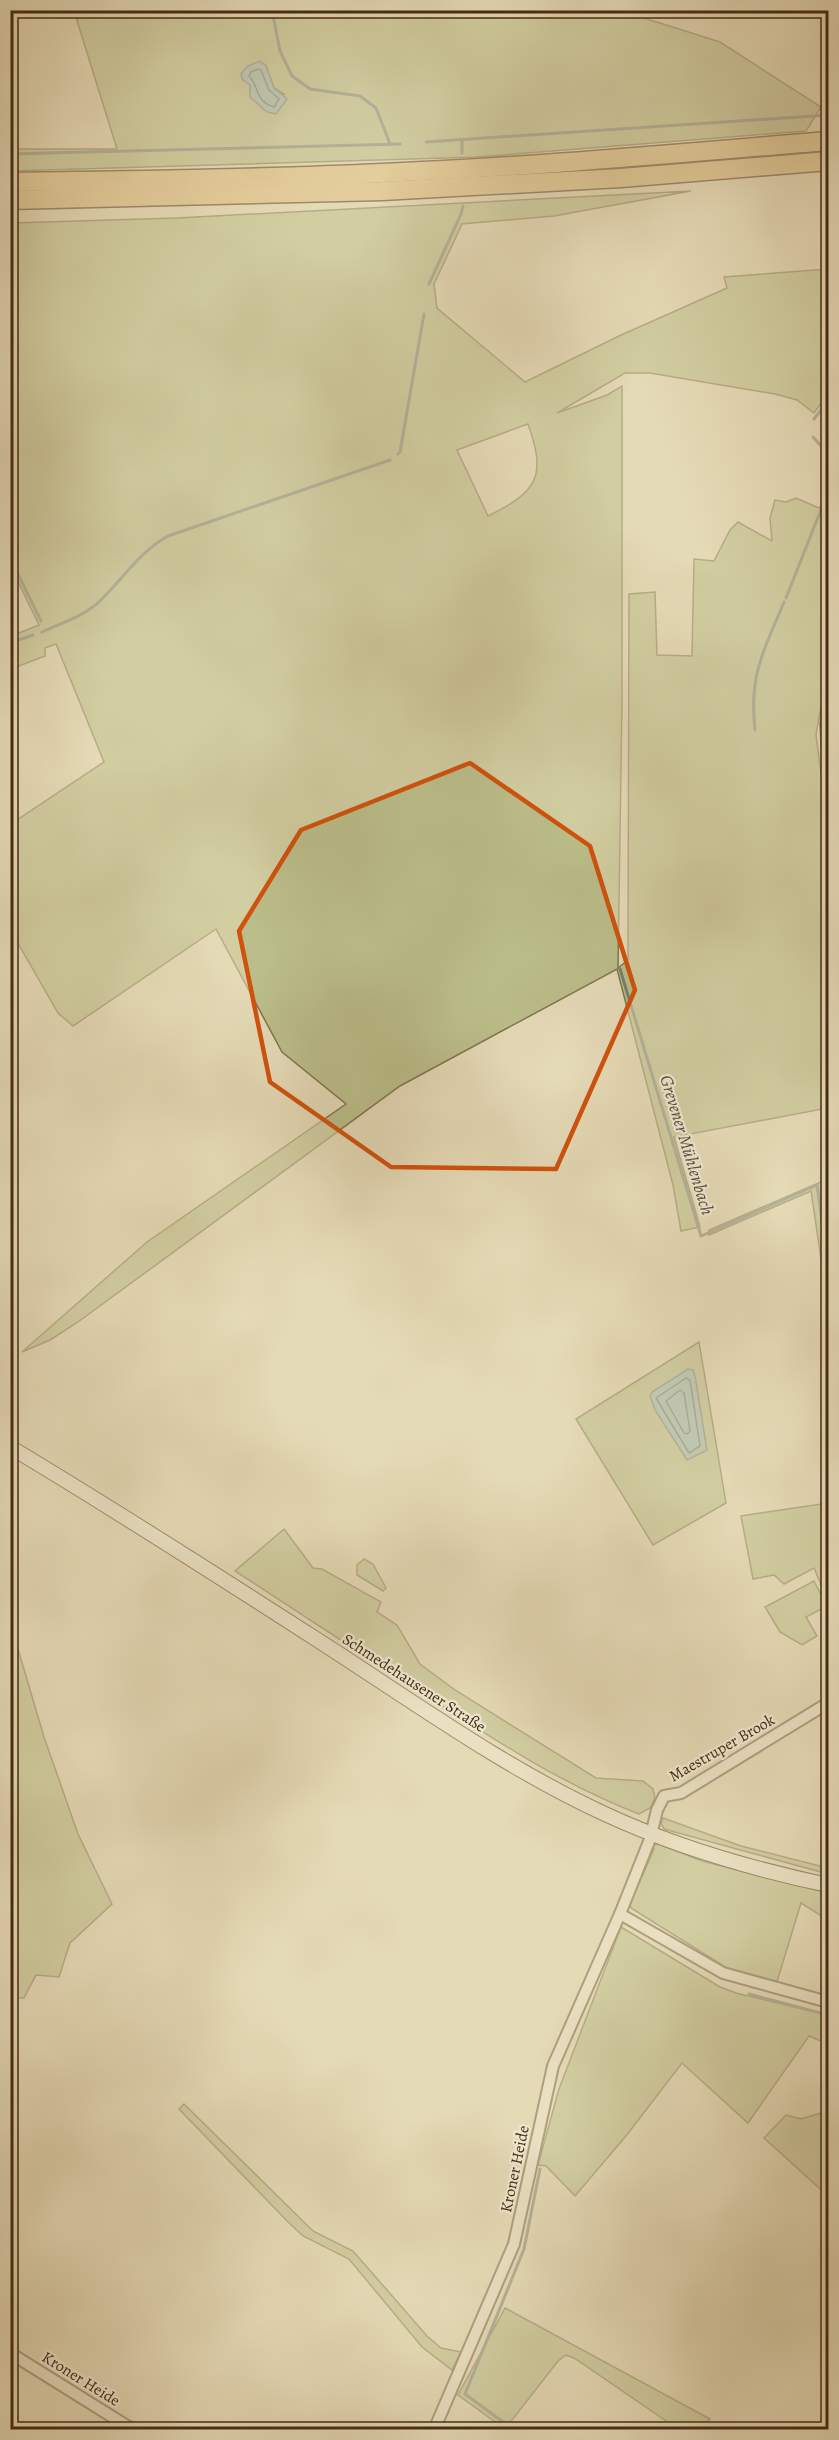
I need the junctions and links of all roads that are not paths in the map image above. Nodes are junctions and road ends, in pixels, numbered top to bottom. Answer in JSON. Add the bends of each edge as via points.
{"nodes":[{"id":1,"x":828,"y":141,"type":"edge"},
{"id":2,"x":828,"y":161,"type":"edge"},
{"id":3,"x":431,"y":180,"type":"junction"},
{"id":4,"x":406,"y":181,"type":"junction"},
{"id":5,"x":10,"y":182,"type":"edge"},
{"id":6,"x":10,"y":200,"type":"edge"},
{"id":7,"x":828,"y":707,"type":"edge"},
{"id":8,"x":828,"y":755,"type":"edge"},
{"id":9,"x":10,"y":1447,"type":"edge"},
{"id":10,"x":828,"y":1703,"type":"edge"},
{"id":11,"x":651,"y":1834,"type":"junction"},
{"id":12,"x":828,"y":1885,"type":"edge"},
{"id":13,"x":620,"y":1914,"type":"junction"},
{"id":14,"x":828,"y":2002,"type":"edge"},
{"id":15,"x":10,"y":2353,"type":"edge"},
{"id":16,"x":136,"y":2430,"type":"edge"},
{"id":17,"x":434,"y":2430,"type":"edge"}],
"edges":[{"from":1,"to":3,"type":"highway","via":[[593,160]]},
{"from":2,"to":3,"type":"highway","via":[[621,178]]},
{"from":3,"to":4,"type":"highway"},
{"from":4,"to":5,"type":"highway"},
{"from":4,"to":6,"type":"highway","via":[[170,198]]},
{"from":7,"to":8,"type":"street"},
{"from":9,"to":11,"type":"main road","name":"Schmedehausener Straße","via":[[122,1514],[500,1757],[576,1800]]},
{"from":10,"to":11,"type":"street","name":"Maestruper Brook","via":[[681,1793],[664,1796]]},
{"from":11,"to":12,"type":"main road","name":"Schmedehausener Straße","via":[[729,1860]]},
{"from":11,"to":13,"type":"street","name":"Kroner Heide"},
{"from":13,"to":14,"type":"street","via":[[723,1973]]},
{"from":13,"to":17,"type":"street","name":"Kroner Heide","via":[[553,2066],[514,2244]]},
{"from":15,"to":16,"type":"street","name":"Kroner Heide"}]}
